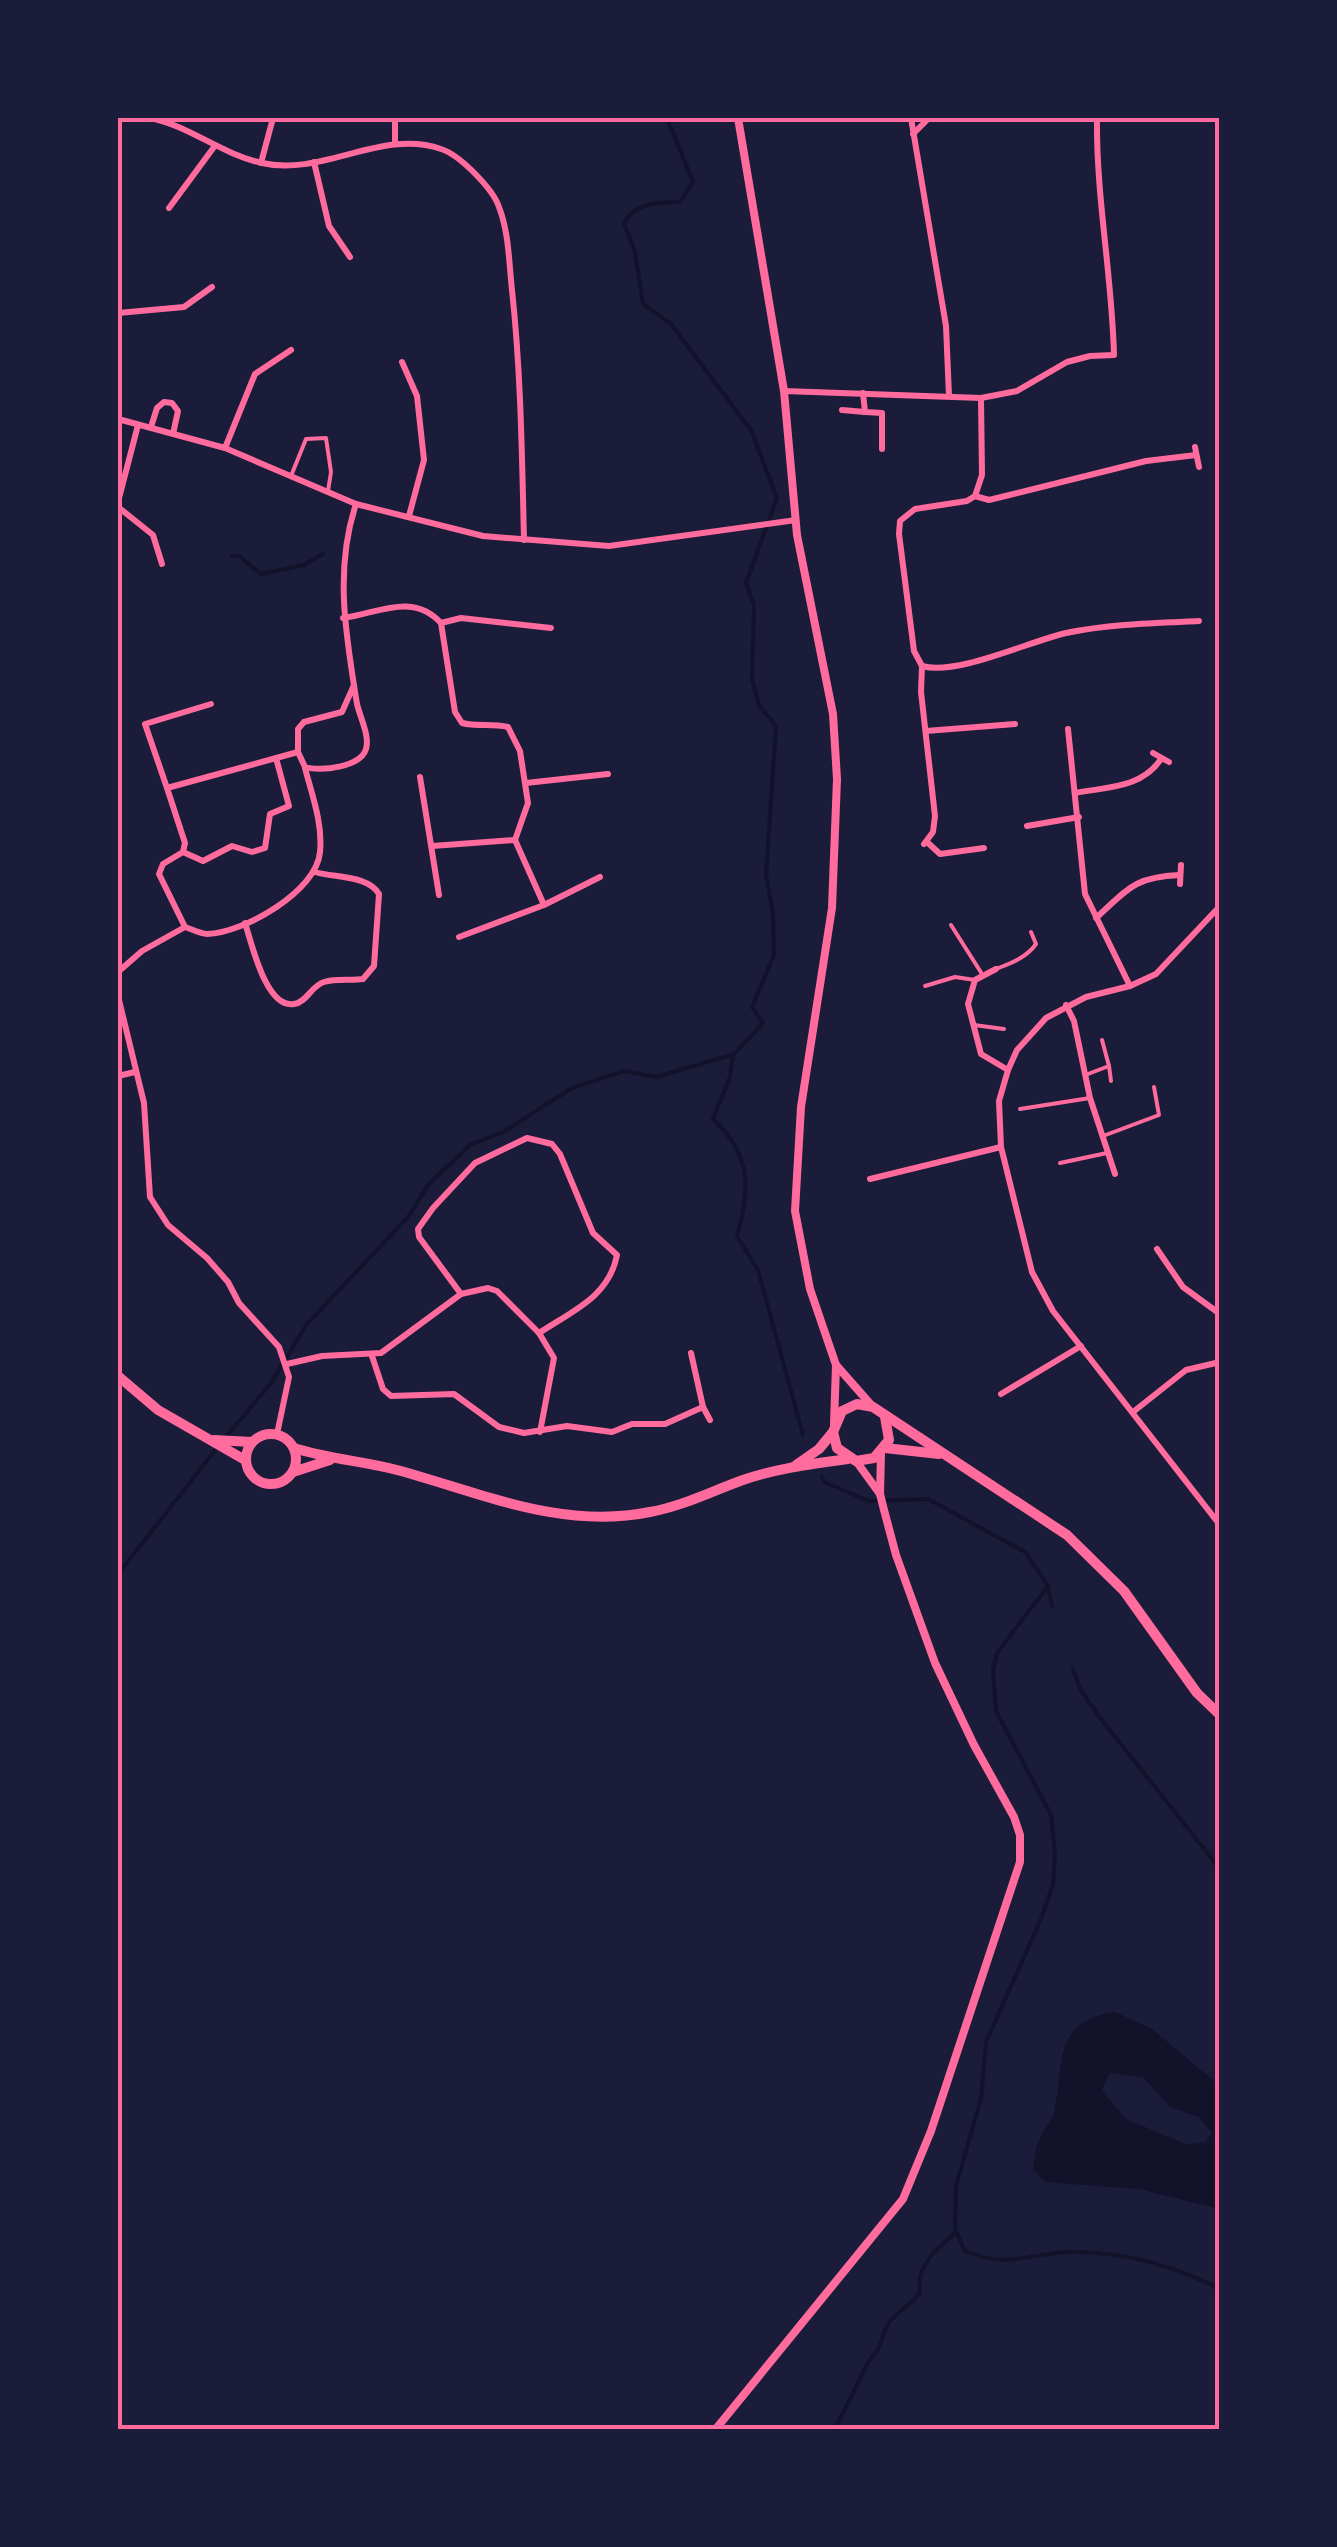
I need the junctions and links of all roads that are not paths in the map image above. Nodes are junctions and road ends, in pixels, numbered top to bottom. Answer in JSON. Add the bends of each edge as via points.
{"nodes":[{"id":1,"x":150,"y":118,"type":"edge"},
{"id":2,"x":273,"y":118,"type":"edge"},
{"id":3,"x":394,"y":118,"type":"edge"},
{"id":4,"x":738,"y":118,"type":"edge"},
{"id":5,"x":910,"y":118,"type":"edge"},
{"id":6,"x":929,"y":118,"type":"edge"},
{"id":7,"x":1097,"y":118,"type":"edge"},
{"id":8,"x":913,"y":134,"type":"junction"},
{"id":9,"x":396,"y":144,"type":"junction"},
{"id":10,"x":214,"y":147,"type":"junction"},
{"id":11,"x":314,"y":162,"type":"junction"},
{"id":12,"x":261,"y":163,"type":"junction"},
{"id":13,"x":169,"y":208,"type":"dead end"},
{"id":14,"x":350,"y":257,"type":"dead end"},
{"id":15,"x":212,"y":288,"type":"dead end"},
{"id":16,"x":118,"y":314,"type":"edge"},
{"id":17,"x":291,"y":350,"type":"dead end"},
{"id":18,"x":402,"y":362,"type":"dead end"},
{"id":19,"x":784,"y":391,"type":"junction"},
{"id":20,"x":863,"y":393,"type":"junction"},
{"id":21,"x":949,"y":396,"type":"junction"},
{"id":22,"x":981,"y":398,"type":"junction"},
{"id":23,"x":842,"y":410,"type":"dead end"},
{"id":24,"x":865,"y":412,"type":"junction"},
{"id":25,"x":118,"y":419,"type":"edge"},
{"id":26,"x":138,"y":425,"type":"junction"},
{"id":27,"x":151,"y":427,"type":"junction"},
{"id":28,"x":174,"y":434,"type":"junction"},
{"id":29,"x":226,"y":448,"type":"junction"},
{"id":30,"x":882,"y":450,"type":"dead end"},
{"id":31,"x":1198,"y":468,"type":"dead end"},
{"id":32,"x":291,"y":476,"type":"junction"},
{"id":33,"x":328,"y":491,"type":"junction"},
{"id":34,"x":974,"y":496,"type":"junction"},
{"id":35,"x":118,"y":504,"type":"edge"},
{"id":36,"x":356,"y":504,"type":"junction"},
{"id":37,"x":409,"y":516,"type":"junction"},
{"id":38,"x":796,"y":520,"type":"junction"},
{"id":39,"x":524,"y":540,"type":"junction"},
{"id":40,"x":162,"y":564,"type":"dead end"},
{"id":41,"x":343,"y":618,"type":"junction"},
{"id":42,"x":1198,"y":621,"type":"dead end"},
{"id":43,"x":441,"y":622,"type":"junction"},
{"id":44,"x":551,"y":628,"type":"dead end"},
{"id":45,"x":922,"y":666,"type":"junction"},
{"id":46,"x":354,"y":685,"type":"junction"},
{"id":47,"x":211,"y":704,"type":"dead end"},
{"id":48,"x":342,"y":712,"type":"junction"},
{"id":49,"x":359,"y":714,"type":"junction"},
{"id":50,"x":1014,"y":724,"type":"dead end"},
{"id":51,"x":1068,"y":730,"type":"dead end"},
{"id":52,"x":926,"y":731,"type":"junction"},
{"id":53,"x":298,"y":752,"type":"junction"},
{"id":54,"x":1152,"y":753,"type":"dead end"},
{"id":55,"x":276,"y":758,"type":"junction"},
{"id":56,"x":304,"y":767,"type":"junction"},
{"id":57,"x":608,"y":774,"type":"dead end"},
{"id":58,"x":420,"y":777,"type":"dead end"},
{"id":59,"x":526,"y":783,"type":"junction"},
{"id":60,"x":167,"y":788,"type":"junction"},
{"id":61,"x":1075,"y":793,"type":"junction"},
{"id":62,"x":1079,"y":817,"type":"junction"},
{"id":63,"x":1027,"y":826,"type":"dead end"},
{"id":64,"x":514,"y":840,"type":"junction"},
{"id":65,"x":432,"y":846,"type":"junction"},
{"id":66,"x":984,"y":848,"type":"dead end"},
{"id":67,"x":184,"y":852,"type":"junction"},
{"id":68,"x":1181,"y":866,"type":"dead end"},
{"id":69,"x":314,"y":872,"type":"junction"},
{"id":70,"x":600,"y":877,"type":"dead end"},
{"id":71,"x":439,"y":895,"type":"dead end"},
{"id":72,"x":544,"y":905,"type":"junction"},
{"id":73,"x":1220,"y":906,"type":"edge"},
{"id":74,"x":1096,"y":918,"type":"junction"},
{"id":75,"x":245,"y":923,"type":"junction"},
{"id":76,"x":952,"y":925,"type":"dead end"},
{"id":77,"x":185,"y":927,"type":"junction"},
{"id":78,"x":1031,"y":932,"type":"dead end"},
{"id":79,"x":459,"y":937,"type":"dead end"},
{"id":80,"x":996,"y":969,"type":"joint"},
{"id":81,"x":118,"y":972,"type":"edge"},
{"id":82,"x":982,"y":974,"type":"junction"},
{"id":83,"x":974,"y":980,"type":"junction"},
{"id":84,"x":925,"y":986,"type":"dead end"},
{"id":85,"x":1130,"y":986,"type":"junction"},
{"id":86,"x":118,"y":996,"type":"edge"},
{"id":87,"x":1066,"y":1005,"type":"junction"},
{"id":88,"x":974,"y":1026,"type":"junction"},
{"id":89,"x":1004,"y":1029,"type":"dead end"},
{"id":90,"x":1102,"y":1040,"type":"dead end"},
{"id":91,"x":1109,"y":1066,"type":"junction"},
{"id":92,"x":1008,"y":1070,"type":"junction"},
{"id":93,"x":135,"y":1072,"type":"junction"},
{"id":94,"x":1088,"y":1074,"type":"junction"},
{"id":95,"x":118,"y":1076,"type":"edge"},
{"id":96,"x":1112,"y":1080,"type":"dead end"},
{"id":97,"x":1154,"y":1086,"type":"dead end"},
{"id":98,"x":1090,"y":1098,"type":"junction"},
{"id":99,"x":1020,"y":1110,"type":"dead end"},
{"id":100,"x":1103,"y":1136,"type":"junction"},
{"id":101,"x":1001,"y":1147,"type":"junction"},
{"id":102,"x":1107,"y":1153,"type":"junction"},
{"id":103,"x":1060,"y":1163,"type":"dead end"},
{"id":104,"x":1115,"y":1174,"type":"dead end"},
{"id":105,"x":870,"y":1179,"type":"dead end"},
{"id":106,"x":1157,"y":1249,"type":"dead end"},
{"id":107,"x":461,"y":1294,"type":"junction"},
{"id":108,"x":1220,"y":1314,"type":"edge"},
{"id":109,"x":538,"y":1332,"type":"junction"},
{"id":110,"x":1081,"y":1346,"type":"junction"},
{"id":111,"x":691,"y":1352,"type":"dead end"},
{"id":112,"x":372,"y":1356,"type":"junction"},
{"id":113,"x":1220,"y":1362,"type":"edge"},
{"id":114,"x":287,"y":1364,"type":"junction"},
{"id":115,"x":836,"y":1365,"type":"junction"},
{"id":116,"x":118,"y":1376,"type":"edge"},
{"id":117,"x":1001,"y":1394,"type":"dead end"},
{"id":118,"x":872,"y":1406,"type":"junction"},
{"id":119,"x":703,"y":1407,"type":"junction"},
{"id":120,"x":1133,"y":1412,"type":"junction"},
{"id":121,"x":885,"y":1417,"type":"junction"},
{"id":122,"x":710,"y":1420,"type":"dead end"},
{"id":123,"x":833,"y":1428,"type":"junction"},
{"id":124,"x":540,"y":1432,"type":"junction"},
{"id":125,"x":277,"y":1434,"type":"junction"},
{"id":126,"x":220,"y":1442,"type":"junction"},
{"id":127,"x":252,"y":1442,"type":"junction"},
{"id":128,"x":294,"y":1448,"type":"junction"},
{"id":129,"x":883,"y":1450,"type":"junction"},
{"id":130,"x":940,"y":1454,"type":"junction"},
{"id":131,"x":852,"y":1459,"type":"junction"},
{"id":132,"x":245,"y":1460,"type":"junction"},
{"id":133,"x":332,"y":1460,"type":"junction"},
{"id":134,"x":791,"y":1468,"type":"junction"},
{"id":135,"x":294,"y":1472,"type":"junction"},
{"id":136,"x":880,"y":1496,"type":"junction"},
{"id":137,"x":1220,"y":1525,"type":"edge"},
{"id":138,"x":1219,"y":1713,"type":"edge"},
{"id":139,"x":715,"y":2430,"type":"edge"}],
"edges":[{"from":1,"to":10,"type":"street","via":[[178,123]]},
{"from":2,"to":12,"type":"street"},
{"from":3,"to":9,"type":"street"},
{"from":4,"to":19,"type":"street"},
{"from":5,"to":8,"type":"street"},
{"from":6,"to":8,"type":"street"},
{"from":7,"to":22,"type":"street","via":[[1114,355],[1067,362],[1016,391]]},
{"from":8,"to":21,"type":"street","via":[[946,326]]},
{"from":9,"to":11,"type":"street"},
{"from":9,"to":39,"type":"street","via":[[442,149],[478,176],[498,203],[515,321]]},
{"from":10,"to":12,"type":"street"},
{"from":10,"to":13,"type":"street"},
{"from":11,"to":12,"type":"street"},
{"from":11,"to":14,"type":"street","via":[[329,226]]},
{"from":15,"to":16,"type":"street","via":[[184,307]]},
{"from":17,"to":29,"type":"street","via":[[255,374]]},
{"from":18,"to":37,"type":"street","via":[[417,396],[424,460]]},
{"from":19,"to":20,"type":"street"},
{"from":19,"to":38,"type":"street"},
{"from":20,"to":21,"type":"street"},
{"from":20,"to":24,"type":"street"},
{"from":21,"to":22,"type":"street"},
{"from":22,"to":34,"type":"street","via":[[982,475]]},
{"from":23,"to":24,"type":"street"},
{"from":24,"to":30,"type":"street","via":[[882,413]]},
{"from":25,"to":26,"type":"street"},
{"from":26,"to":27,"type":"street"},
{"from":26,"to":35,"type":"street"},
{"from":27,"to":28,"type":"street"},
{"from":27,"to":28,"type":"street","via":[[157,408],[172,403],[178,411]]},
{"from":28,"to":29,"type":"street"},
{"from":29,"to":32,"type":"street"},
{"from":31,"to":34,"type":"street","via":[[1196,451],[989,500]]},
{"from":32,"to":33,"type":"street"},
{"from":32,"to":33,"type":"lane","via":[[306,438],[326,438]]},
{"from":33,"to":36,"type":"street"},
{"from":34,"to":45,"type":"street","via":[[916,509],[900,521],[914,652]]},
{"from":35,"to":40,"type":"street","via":[[153,535]]},
{"from":36,"to":37,"type":"street"},
{"from":36,"to":41,"type":"street","via":[[347,531]]},
{"from":37,"to":39,"type":"street"},
{"from":38,"to":39,"type":"street","via":[[610,546]]},
{"from":38,"to":115,"type":"street","via":[[833,714],[838,779],[832,908],[801,1107],[795,1211],[810,1290]]},
{"from":41,"to":43,"type":"street","via":[[409,603]]},
{"from":41,"to":46,"type":"street"},
{"from":42,"to":45,"type":"street","via":[[1070,632],[1012,652]]},
{"from":43,"to":44,"type":"street","via":[[462,618]]},
{"from":43,"to":59,"type":"street","via":[[455,712],[462,723],[508,727]]},
{"from":45,"to":52,"type":"street"},
{"from":46,"to":48,"type":"street"},
{"from":46,"to":49,"type":"street"},
{"from":47,"to":60,"type":"street","via":[[146,724]]},
{"from":48,"to":49,"type":"street"},
{"from":48,"to":53,"type":"street","via":[[300,726]]},
{"from":49,"to":56,"type":"street","via":[[368,742],[360,759],[317,772]]},
{"from":50,"to":52,"type":"street"},
{"from":51,"to":61,"type":"street"},
{"from":52,"to":66,"type":"street","via":[[935,816],[925,843],[940,854]]},
{"from":53,"to":55,"type":"street"},
{"from":53,"to":56,"type":"street"},
{"from":54,"to":61,"type":"street","via":[[1165,761],[1138,782]]},
{"from":55,"to":60,"type":"street"},
{"from":55,"to":67,"type":"street","via":[[289,806],[270,814],[265,848],[232,846],[202,861]]},
{"from":56,"to":69,"type":"street","via":[[320,839]]},
{"from":57,"to":59,"type":"street"},
{"from":58,"to":65,"type":"street"},
{"from":59,"to":64,"type":"street","via":[[526,816]]},
{"from":60,"to":67,"type":"street"},
{"from":61,"to":62,"type":"street"},
{"from":62,"to":63,"type":"street"},
{"from":62,"to":74,"type":"street","via":[[1082,878]]},
{"from":64,"to":65,"type":"street"},
{"from":64,"to":72,"type":"street"},
{"from":65,"to":71,"type":"street"},
{"from":67,"to":77,"type":"street","via":[[159,874]]},
{"from":68,"to":74,"type":"street","via":[[1180,880],[1137,881]]},
{"from":69,"to":75,"type":"street","via":[[297,894]]},
{"from":69,"to":75,"type":"street","via":[[365,880],[379,894],[374,966],[363,979],[323,982],[302,1001],[282,1003],[271,994]]},
{"from":70,"to":72,"type":"street"},
{"from":72,"to":79,"type":"street"},
{"from":73,"to":85,"type":"street","via":[[1156,974]]},
{"from":74,"to":85,"type":"street"},
{"from":75,"to":77,"type":"street","via":[[206,934]]},
{"from":76,"to":82,"type":"lane"},
{"from":77,"to":81,"type":"street"},
{"from":78,"to":80,"type":"lane","via":[[1032,950]]},
{"from":80,"to":82,"type":"street"},
{"from":82,"to":83,"type":"street"},
{"from":83,"to":84,"type":"lane","via":[[955,977]]},
{"from":83,"to":88,"type":"street","via":[[968,996]]},
{"from":85,"to":87,"type":"street"},
{"from":86,"to":93,"type":"street"},
{"from":87,"to":92,"type":"street","via":[[1029,1034]]},
{"from":87,"to":94,"type":"street"},
{"from":88,"to":89,"type":"lane"},
{"from":88,"to":92,"type":"street","via":[[982,1054]]},
{"from":90,"to":91,"type":"lane"},
{"from":91,"to":94,"type":"lane"},
{"from":91,"to":96,"type":"lane"},
{"from":92,"to":101,"type":"street","via":[[998,1101]]},
{"from":93,"to":95,"type":"street"},
{"from":93,"to":114,"type":"street","via":[[144,1102],[150,1197],[168,1225],[228,1282]]},
{"from":94,"to":98,"type":"street"},
{"from":97,"to":100,"type":"lane","via":[[1159,1116]]},
{"from":98,"to":99,"type":"lane"},
{"from":98,"to":100,"type":"street"},
{"from":100,"to":102,"type":"street"},
{"from":101,"to":105,"type":"street"},
{"from":101,"to":110,"type":"street","via":[[1032,1272]]},
{"from":102,"to":103,"type":"lane"},
{"from":102,"to":104,"type":"street"},
{"from":106,"to":108,"type":"street","via":[[1183,1287]]},
{"from":107,"to":109,"type":"street","via":[[498,1291]]},
{"from":107,"to":109,"type":"street","via":[[418,1229],[476,1164],[527,1138],[552,1144],[592,1233],[617,1255],[595,1297]]},
{"from":107,"to":112,"type":"street"},
{"from":109,"to":124,"type":"street","via":[[554,1358]]},
{"from":110,"to":117,"type":"street"},
{"from":110,"to":120,"type":"street"},
{"from":111,"to":119,"type":"street"},
{"from":112,"to":114,"type":"street"},
{"from":112,"to":124,"type":"street","via":[[392,1396],[454,1394],[498,1427]]},
{"from":113,"to":120,"type":"street","via":[[1186,1370]]},
{"from":114,"to":125,"type":"street"},
{"from":115,"to":118,"type":"street"},
{"from":115,"to":123,"type":"street"},
{"from":116,"to":126,"type":"main road","via":[[158,1410]]},
{"from":118,"to":121,"type":"main road"},
{"from":118,"to":123,"type":"main road","via":[[849,1406]]},
{"from":119,"to":122,"type":"street"},
{"from":119,"to":124,"type":"street","via":[[665,1424]]},
{"from":120,"to":137,"type":"street"},
{"from":121,"to":129,"type":"main road","via":[[890,1432]]},
{"from":121,"to":130,"type":"main road"},
{"from":123,"to":131,"type":"main road","via":[[837,1448]]},
{"from":123,"to":134,"type":"main road","via":[[819,1449]]},
{"from":125,"to":127,"type":"main road"},
{"from":125,"to":128,"type":"main road"},
{"from":126,"to":127,"type":"main road"},
{"from":126,"to":132,"type":"main road"},
{"from":127,"to":132,"type":"main road"},
{"from":128,"to":133,"type":"main road"},
{"from":128,"to":135,"type":"main road"},
{"from":129,"to":130,"type":"main road"},
{"from":129,"to":131,"type":"main road","via":[[874,1458]]},
{"from":129,"to":136,"type":"street"},
{"from":130,"to":138,"type":"main road","via":[[1045,1518],[1088,1553]]},
{"from":131,"to":134,"type":"main road"},
{"from":131,"to":136,"type":"street"},
{"from":132,"to":135,"type":"main road","via":[[266,1484]]},
{"from":133,"to":134,"type":"main road","via":[[579,1517],[649,1512]]},
{"from":133,"to":135,"type":"main road"},
{"from":136,"to":139,"type":"street","via":[[935,1663],[1014,1817],[1020,1862],[903,2199]]}]}
